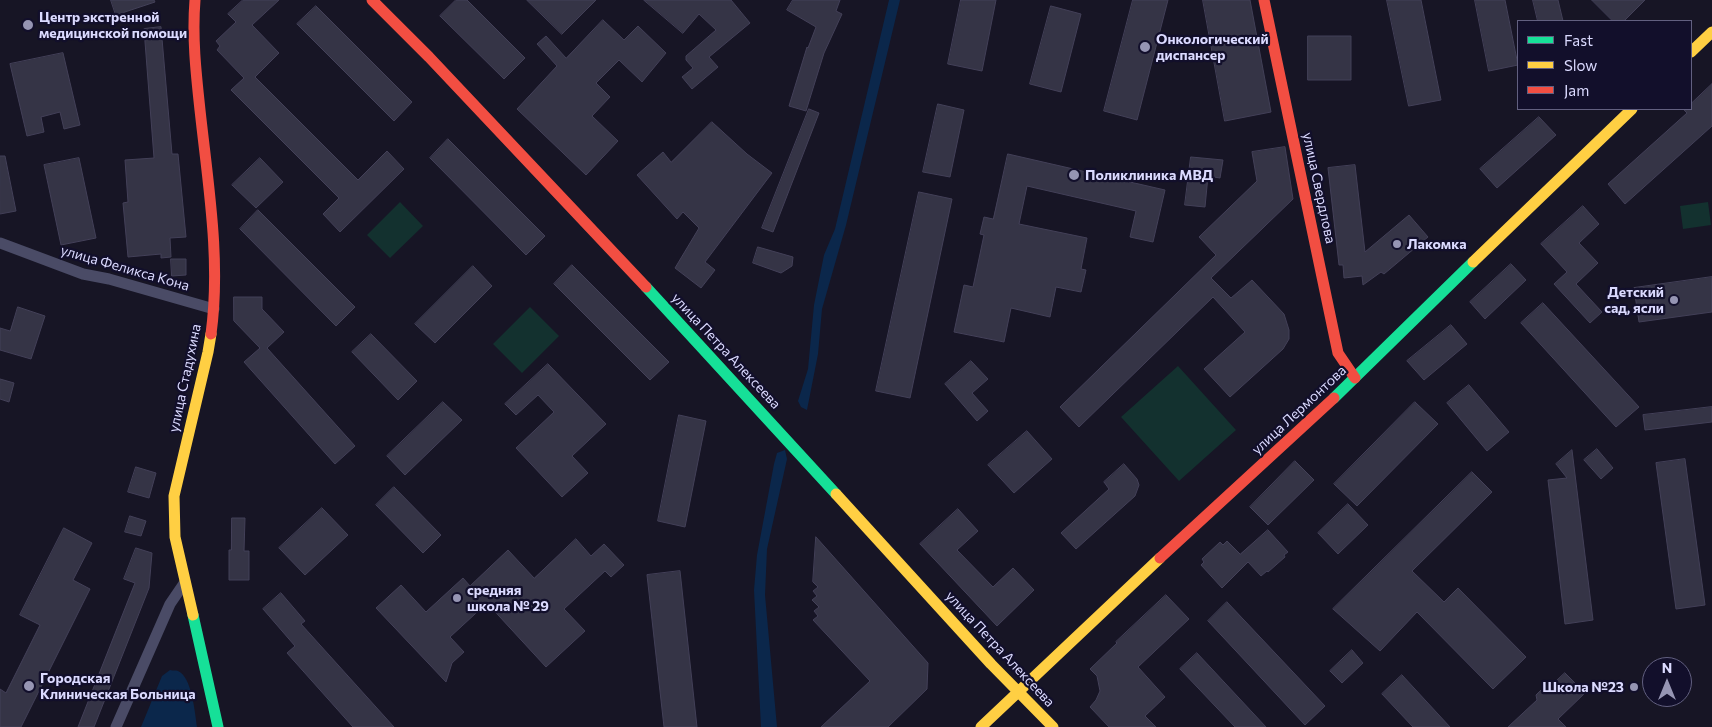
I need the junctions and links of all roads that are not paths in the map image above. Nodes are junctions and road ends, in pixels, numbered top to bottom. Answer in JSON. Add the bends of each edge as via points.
{"nodes":[{"id":1,"x":195,"y":0,"type":"edge"},
{"id":2,"x":372,"y":0,"type":"edge"},
{"id":3,"x":1264,"y":0,"type":"edge"},
{"id":4,"x":1712,"y":32,"type":"edge"},
{"id":5,"x":1692,"y":51,"type":"edge"},
{"id":6,"x":1631,"y":110,"type":"edge"},
{"id":7,"x":0,"y":243,"type":"edge"},
{"id":8,"x":214,"y":309,"type":"junction"},
{"id":9,"x":1355,"y":378,"type":"junction"},
{"id":10,"x":185,"y":582,"type":"junction"},
{"id":11,"x":1018,"y":691,"type":"junction"},
{"id":12,"x":116,"y":727,"type":"edge"},
{"id":13,"x":218,"y":727,"type":"edge"},
{"id":14,"x":981,"y":727,"type":"edge"},
{"id":15,"x":1052,"y":727,"type":"edge"}],
"edges":[{"from":1,"to":8,"type":"street","name":"улица Стадухина","via":[[195,67],[211,214]]},
{"from":2,"to":11,"type":"street","name":"улица Петра Алексеева","via":[[689,332]]},
{"from":3,"to":9,"type":"street","name":"улица Свердлова","via":[[1338,353]]},
{"from":4,"to":5,"type":"street"},
{"from":6,"to":9,"type":"street","name":"улица Лермонтова"},
{"from":7,"to":8,"type":"street","name":"улица Феликса Кона","via":[[83,274]]},
{"from":8,"to":10,"type":"street","name":"улица Стадухина","via":[[208,352],[174,496],[175,537]]},
{"from":9,"to":11,"type":"street","name":"улица Лермонтова"},
{"from":10,"to":12,"type":"street","via":[[170,604]]},
{"from":10,"to":13,"type":"street","name":"улица Стадухина"},
{"from":11,"to":14,"type":"street","name":"улица Лермонтова"},
{"from":11,"to":15,"type":"street","name":"улица Петра Алексеева"}]}
